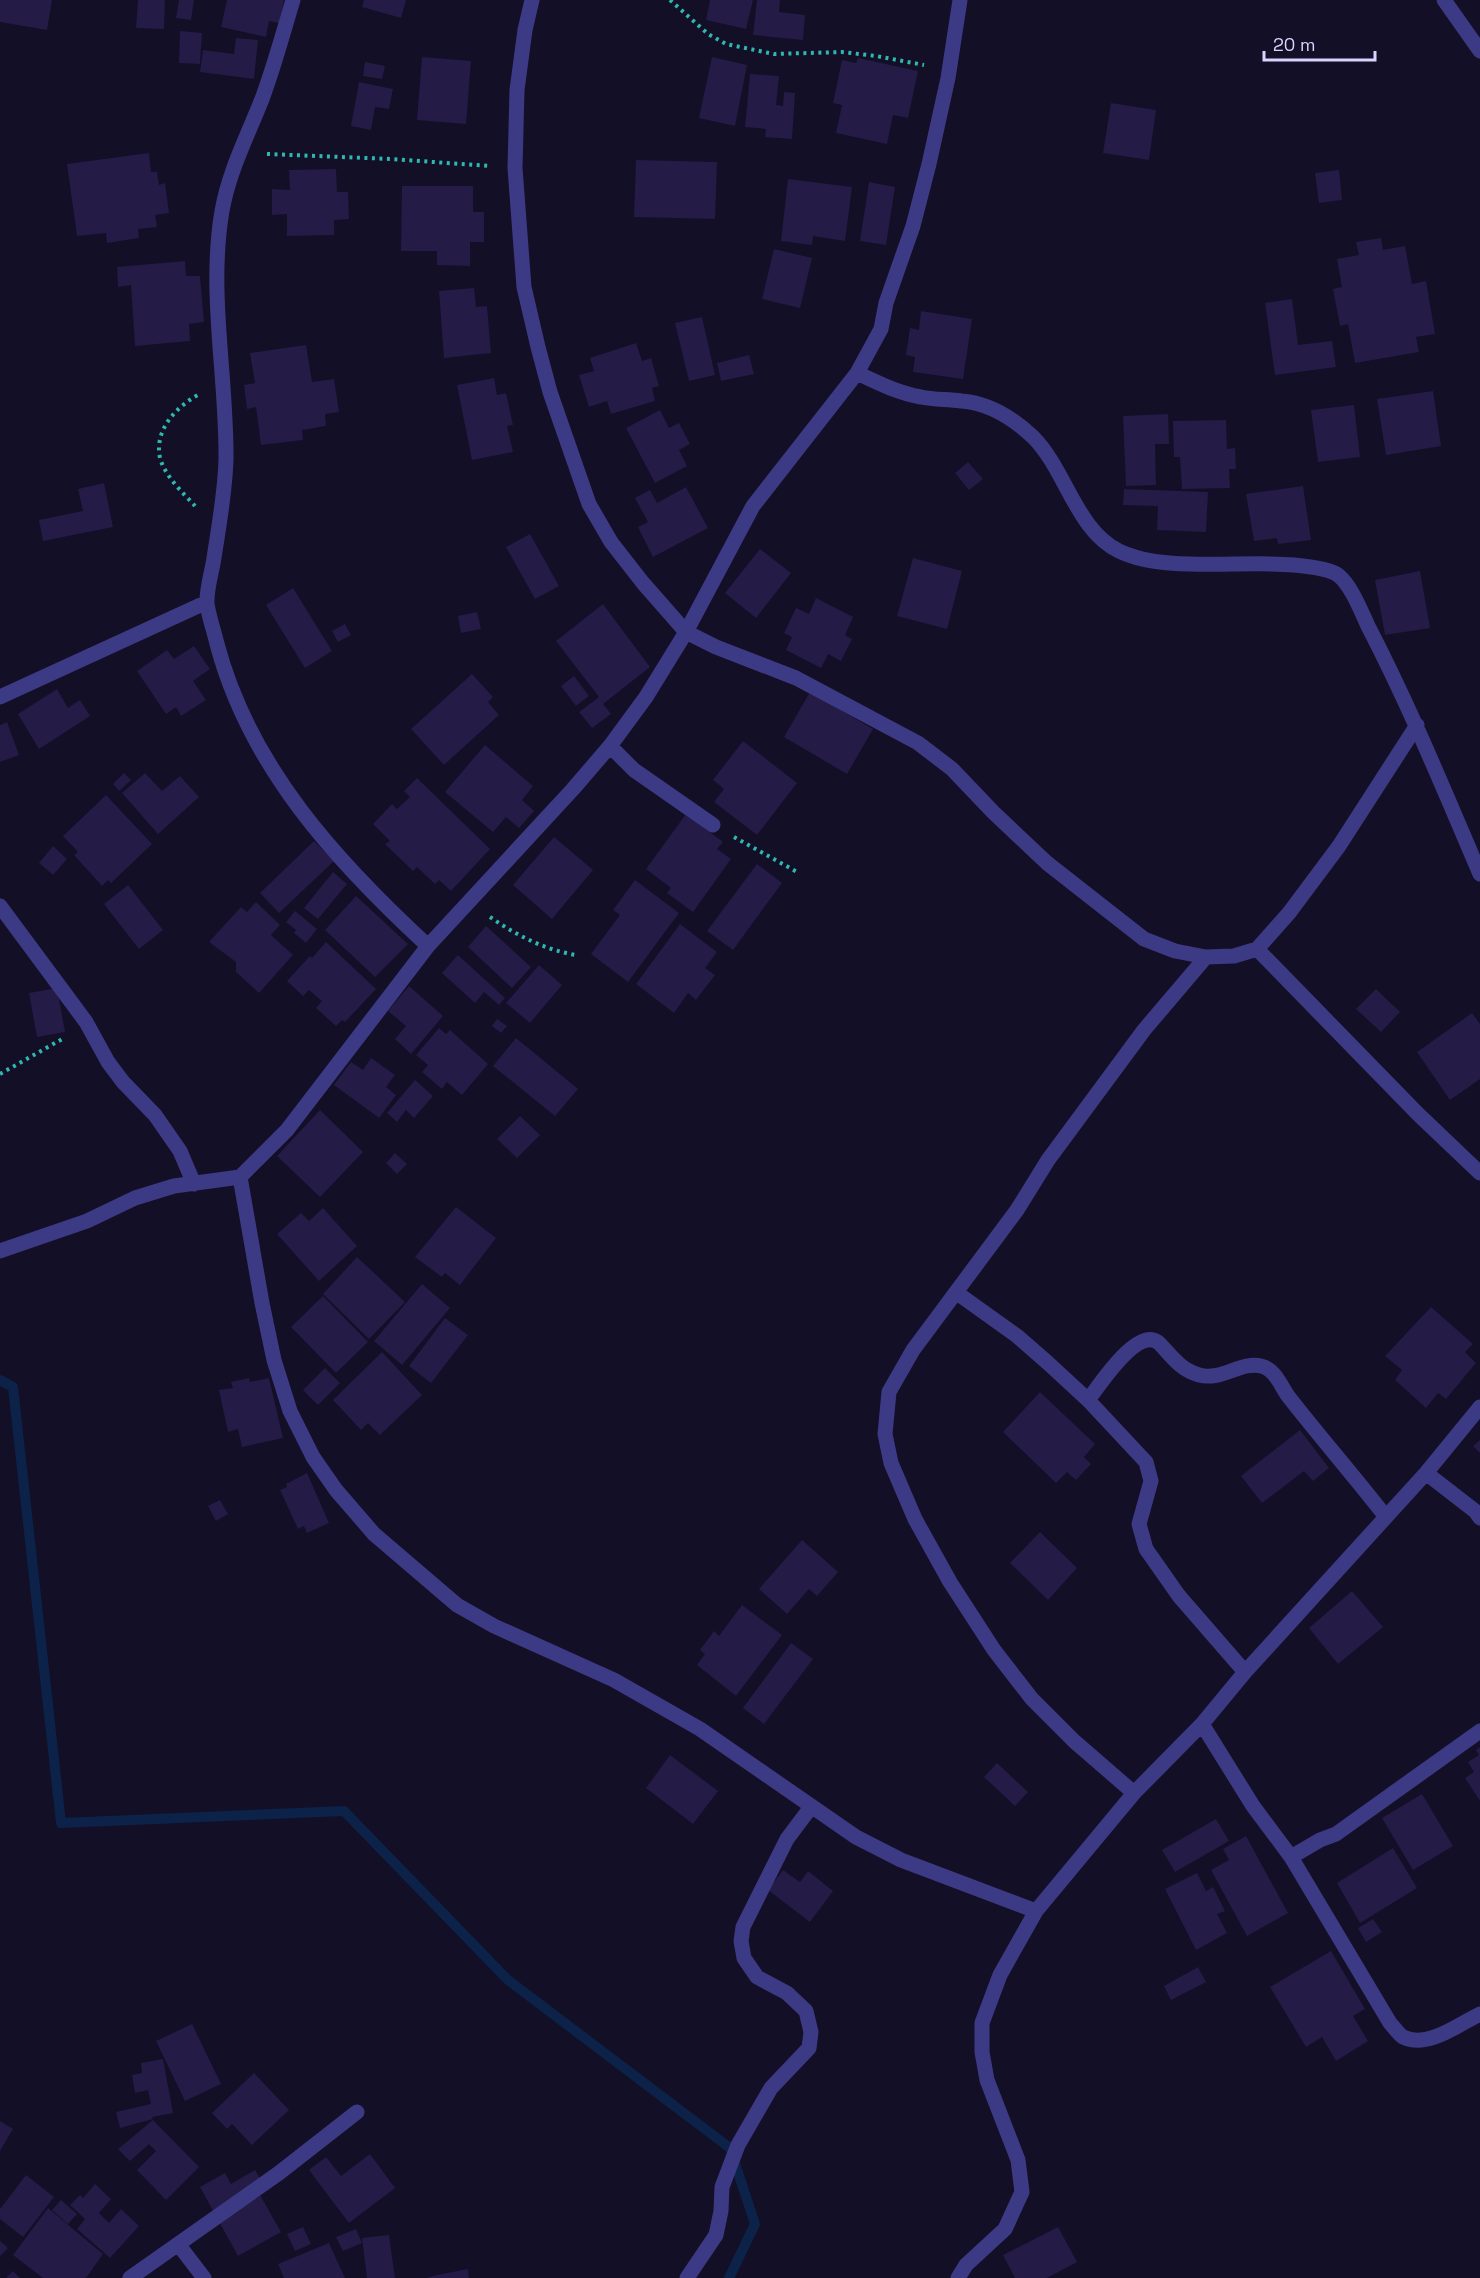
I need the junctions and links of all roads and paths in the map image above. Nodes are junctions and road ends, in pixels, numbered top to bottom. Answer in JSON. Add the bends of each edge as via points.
{"nodes":[{"id":1,"x":293,"y":0,"type":"edge"},
{"id":2,"x":532,"y":0,"type":"edge"},
{"id":3,"x":670,"y":0,"type":"edge"},
{"id":4,"x":960,"y":0,"type":"edge"},
{"id":5,"x":1444,"y":0,"type":"edge"},
{"id":6,"x":1480,"y":51,"type":"edge"},
{"id":7,"x":948,"y":70,"type":"junction"},
{"id":8,"x":239,"y":153,"type":"junction"},
{"id":9,"x":515,"y":168,"type":"junction"},
{"id":10,"x":857,"y":373,"type":"junction"},
{"id":11,"x":222,"y":381,"type":"junction"},
{"id":12,"x":218,"y":532,"type":"junction"},
{"id":13,"x":207,"y":602,"type":"junction"},
{"id":14,"x":686,"y":632,"type":"junction"},
{"id":15,"x":0,"y":697,"type":"edge"},
{"id":16,"x":1417,"y":725,"type":"junction"},
{"id":17,"x":610,"y":746,"type":"junction"},
{"id":18,"x":713,"y":825,"type":"joint"},
{"id":19,"x":799,"y":873,"type":"dead end"},
{"id":20,"x":1480,"y":874,"type":"edge"},
{"id":21,"x":471,"y":901,"type":"junction"},
{"id":22,"x":0,"y":906,"type":"edge"},
{"id":23,"x":428,"y":946,"type":"junction"},
{"id":24,"x":1257,"y":949,"type":"junction"},
{"id":25,"x":576,"y":955,"type":"dead end"},
{"id":26,"x":1206,"y":957,"type":"junction"},
{"id":27,"x":86,"y":1022,"type":"junction"},
{"id":28,"x":0,"y":1074,"type":"edge"},
{"id":29,"x":1480,"y":1173,"type":"edge"},
{"id":30,"x":240,"y":1177,"type":"junction"},
{"id":31,"x":194,"y":1184,"type":"junction"},
{"id":32,"x":0,"y":1251,"type":"edge"},
{"id":33,"x":957,"y":1293,"type":"junction"},
{"id":34,"x":1088,"y":1400,"type":"junction"},
{"id":35,"x":1480,"y":1407,"type":"edge"},
{"id":36,"x":1426,"y":1473,"type":"junction"},
{"id":37,"x":1386,"y":1517,"type":"junction"},
{"id":38,"x":1480,"y":1518,"type":"edge"},
{"id":39,"x":1245,"y":1672,"type":"junction"},
{"id":40,"x":1202,"y":1724,"type":"junction"},
{"id":41,"x":1480,"y":1731,"type":"edge"},
{"id":42,"x":1134,"y":1793,"type":"junction"},
{"id":43,"x":811,"y":1807,"type":"junction"},
{"id":44,"x":1292,"y":1857,"type":"junction"},
{"id":45,"x":1035,"y":1911,"type":"junction"},
{"id":46,"x":1480,"y":2014,"type":"edge"},
{"id":47,"x":357,"y":2112,"type":"dead end"},
{"id":48,"x":178,"y":2244,"type":"junction"},
{"id":49,"x":130,"y":2278,"type":"edge"},
{"id":50,"x":204,"y":2278,"type":"edge"},
{"id":51,"x":687,"y":2278,"type":"edge"},
{"id":52,"x":958,"y":2278,"type":"edge"}],
"edges":[{"from":1,"to":8,"type":"street","via":[[262,98]]},
{"from":2,"to":9,"type":"street","via":[[517,90]]},
{"from":3,"to":7,"type":"path","via":[[708,34],[726,44],[774,54],[842,52]]},
{"from":4,"to":7,"type":"street"},
{"from":5,"to":6,"type":"street"},
{"from":7,"to":10,"type":"street","via":[[913,225],[881,329]]},
{"from":8,"to":9,"type":"path"},
{"from":8,"to":11,"type":"street","via":[[222,212],[217,260]]},
{"from":9,"to":14,"type":"street","via":[[524,287],[550,392],[589,504],[624,558]]},
{"from":10,"to":14,"type":"street","via":[[753,506]]},
{"from":10,"to":16,"type":"street","via":[[922,398],[964,401],[1003,414],[1032,437],[1055,465],[1093,531],[1119,551],[1153,561],[1295,565],[1338,575],[1353,595]]},
{"from":11,"to":12,"type":"street","via":[[226,459]]},
{"from":11,"to":12,"type":"path","via":[[174,412],[159,441],[160,459],[169,474]]},
{"from":12,"to":13,"type":"street"},
{"from":13,"to":15,"type":"street"},
{"from":13,"to":23,"type":"street","via":[[231,688],[262,752],[336,855]]},
{"from":14,"to":17,"type":"street"},
{"from":14,"to":26,"type":"street","via":[[716,648],[796,678],[918,743],[952,769],[1047,863],[1144,939]]},
{"from":16,"to":20,"type":"street"},
{"from":16,"to":24,"type":"street","via":[[1339,846]]},
{"from":17,"to":18,"type":"street","via":[[634,770]]},
{"from":17,"to":21,"type":"street"},
{"from":18,"to":19,"type":"path"},
{"from":21,"to":23,"type":"street"},
{"from":21,"to":25,"type":"path","via":[[532,942]]},
{"from":22,"to":27,"type":"street"},
{"from":23,"to":30,"type":"street","via":[[287,1130]]},
{"from":24,"to":26,"type":"street","via":[[1234,956]]},
{"from":24,"to":29,"type":"street"},
{"from":26,"to":33,"type":"street","via":[[1091,1100]]},
{"from":27,"to":28,"type":"path"},
{"from":27,"to":31,"type":"street","via":[[108,1062],[155,1115],[180,1151]]},
{"from":30,"to":31,"type":"street"},
{"from":30,"to":43,"type":"street","via":[[274,1360],[290,1411],[313,1457],[374,1534],[457,1605],[494,1626],[614,1680],[700,1728]]},
{"from":31,"to":32,"type":"street","via":[[135,1198],[87,1221]]},
{"from":33,"to":34,"type":"street","via":[[1017,1336]]},
{"from":33,"to":42,"type":"street","via":[[913,1350],[889,1392],[885,1434],[891,1463],[950,1582],[994,1650],[1032,1699]]},
{"from":34,"to":37,"type":"street","via":[[1126,1352],[1150,1339],[1158,1341],[1185,1370],[1200,1375],[1214,1377],[1261,1366],[1272,1372]]},
{"from":34,"to":39,"type":"street","via":[[1146,1462],[1150,1481],[1139,1524],[1146,1549],[1179,1596]]},
{"from":35,"to":36,"type":"street"},
{"from":36,"to":37,"type":"street"},
{"from":36,"to":38,"type":"street"},
{"from":37,"to":39,"type":"street"},
{"from":39,"to":40,"type":"street"},
{"from":40,"to":42,"type":"street"},
{"from":40,"to":44,"type":"street","via":[[1253,1806]]},
{"from":41,"to":44,"type":"street","via":[[1336,1834]]},
{"from":42,"to":45,"type":"street"},
{"from":43,"to":45,"type":"street","via":[[856,1837],[901,1860]]},
{"from":43,"to":51,"type":"street","via":[[787,1839],[743,1927],[741,1941],[744,1958],[757,1977],[787,1993],[806,2011],[812,2032],[809,2048],[771,2088],[738,2145],[722,2187],[716,2235]]},
{"from":44,"to":46,"type":"street","via":[[1372,1994],[1402,2036],[1437,2037]]},
{"from":45,"to":52,"type":"street","via":[[1000,1976],[982,2023],[987,2080],[1018,2160],[1022,2192],[1005,2229],[966,2265]]},
{"from":47,"to":48,"type":"street"},
{"from":48,"to":49,"type":"street"},
{"from":48,"to":50,"type":"street"}]}
